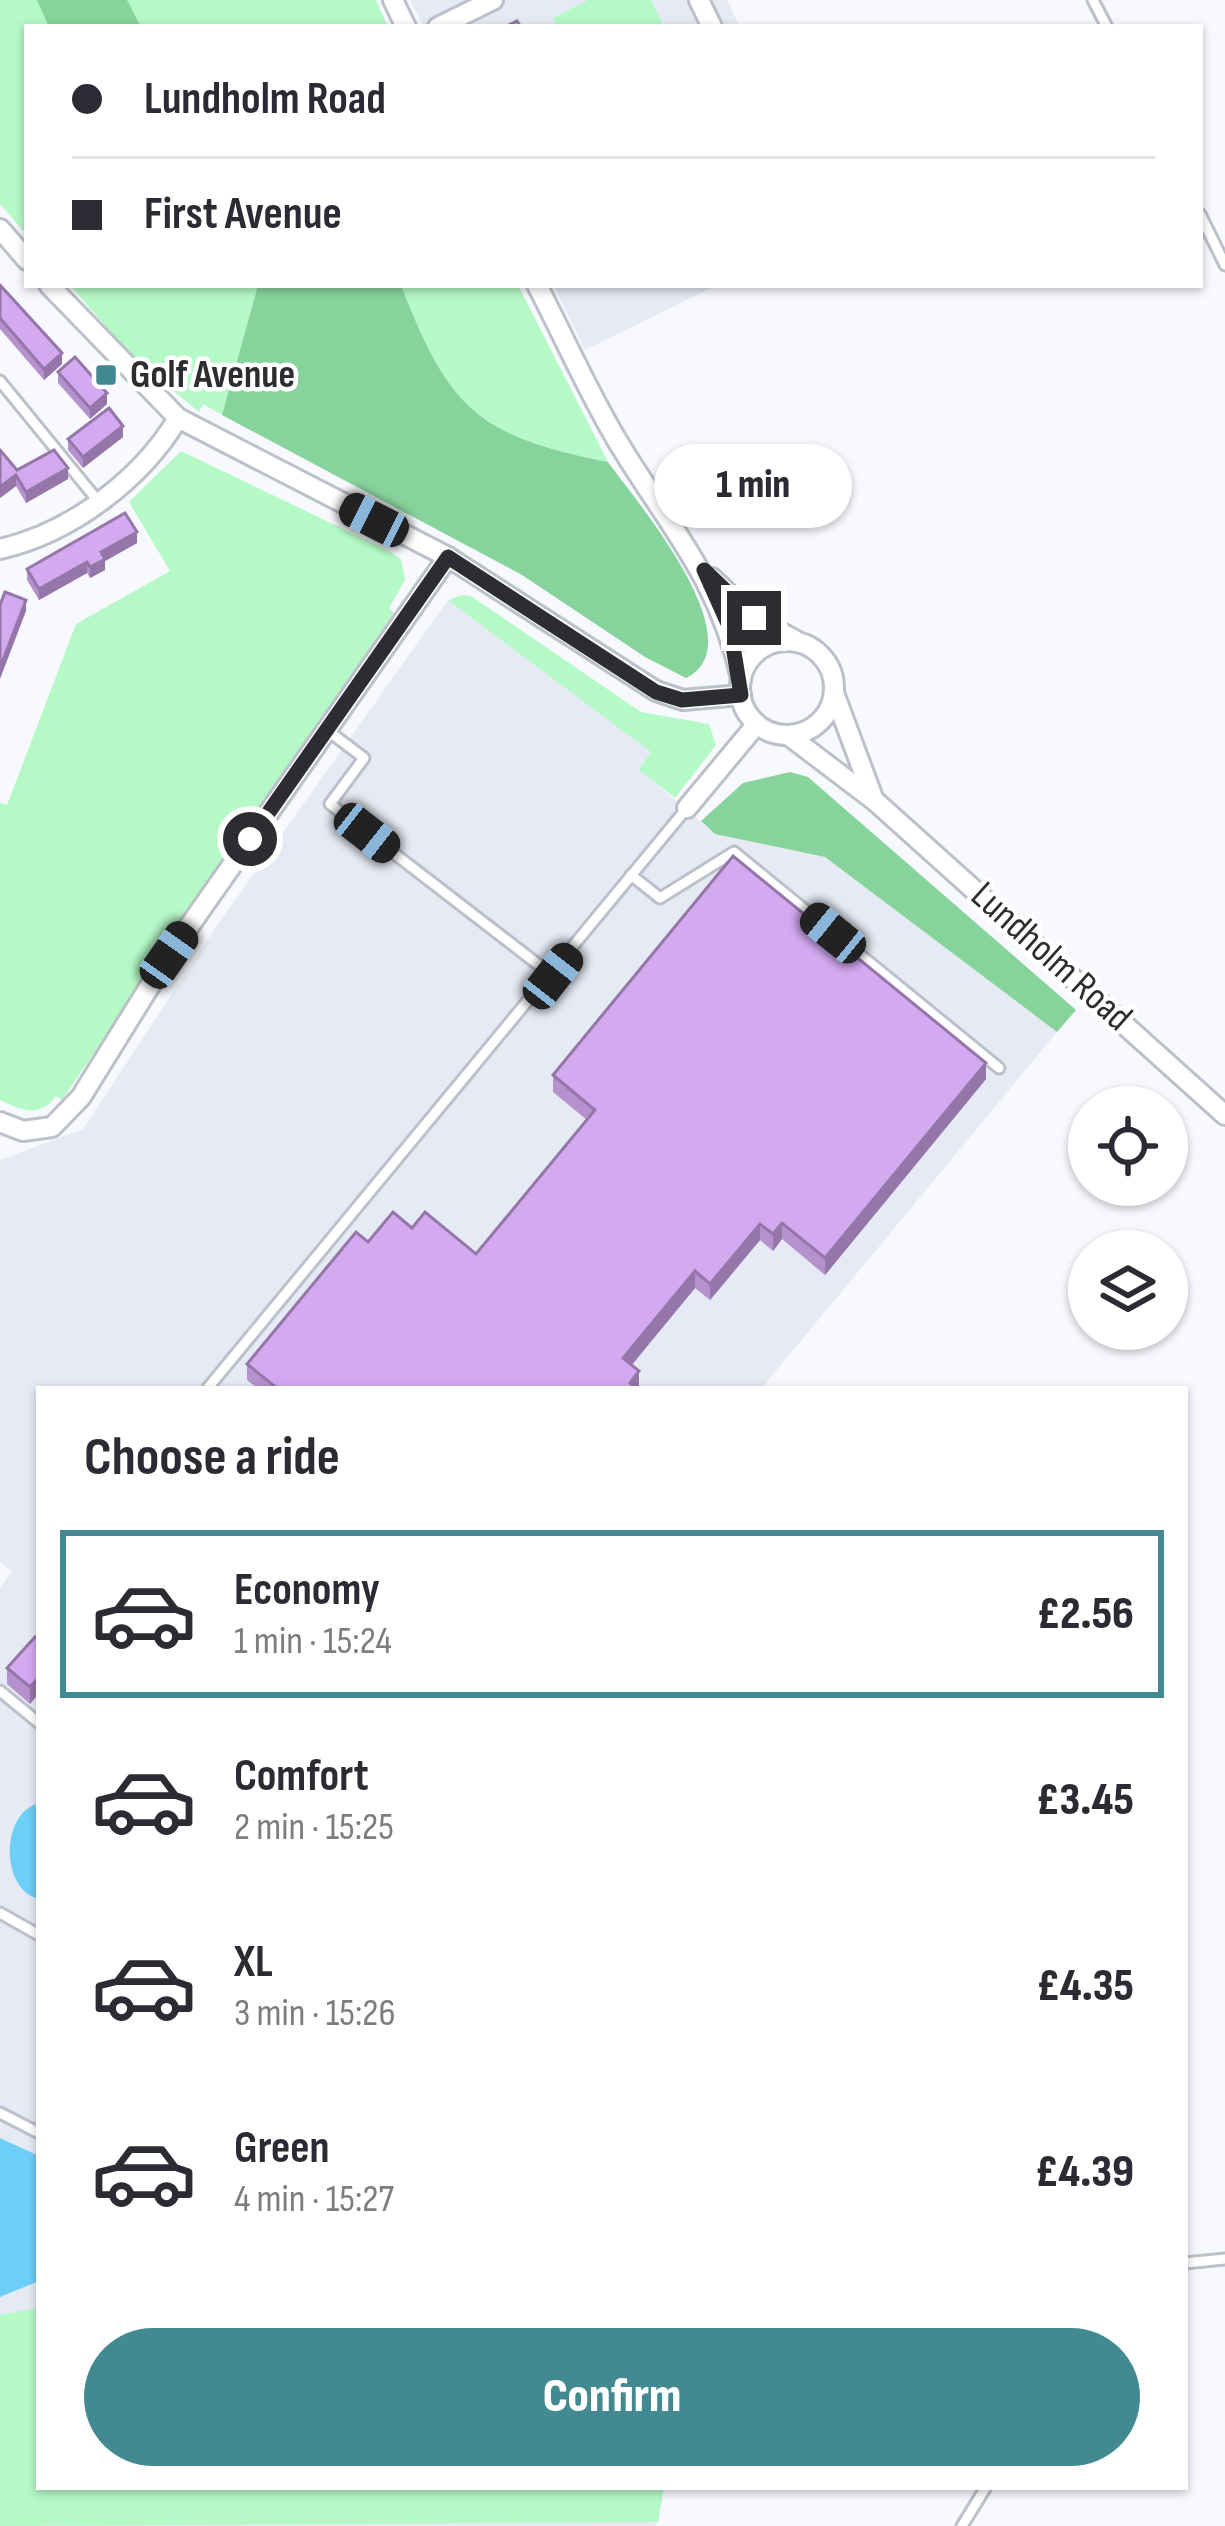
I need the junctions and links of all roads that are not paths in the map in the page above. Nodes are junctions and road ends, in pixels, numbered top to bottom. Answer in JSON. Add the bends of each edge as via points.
{"nodes":[{"id":1,"x":494,"y":0,"type":"edge"},
{"id":2,"x":444,"y":24,"type":"edge"},
{"id":3,"x":1203,"y":220,"type":"edge"},
{"id":4,"x":0,"y":229,"type":"edge"},
{"id":5,"x":24,"y":257,"type":"edge"},
{"id":6,"x":1225,"y":265,"type":"edge"},
{"id":7,"x":52,"y":288,"type":"edge"},
{"id":8,"x":539,"y":288,"type":"edge"},
{"id":9,"x":0,"y":381,"type":"edge"},
{"id":10,"x":178,"y":418,"type":"junction"},
{"id":11,"x":98,"y":501,"type":"junction"},
{"id":12,"x":0,"y":549,"type":"edge"},
{"id":13,"x":448,"y":557,"type":"junction"},
{"id":14,"x":704,"y":570,"type":"junction"},
{"id":15,"x":798,"y":642,"type":"junction"},
{"id":16,"x":741,"y":687,"type":"junction"},
{"id":17,"x":834,"y":693,"type":"junction"},
{"id":18,"x":756,"y":725,"type":"junction"},
{"id":19,"x":327,"y":730,"type":"junction"},
{"id":20,"x":788,"y":735,"type":"junction"},
{"id":21,"x":875,"y":801,"type":"junction"},
{"id":22,"x":687,"y":808,"type":"joint"},
{"id":23,"x":631,"y":875,"type":"junction"},
{"id":24,"x":553,"y":976,"type":"junction"},
{"id":25,"x":999,"y":1068,"type":"dead end"},
{"id":26,"x":1225,"y":1115,"type":"edge"},
{"id":27,"x":0,"y":1122,"type":"edge"},
{"id":28,"x":210,"y":1386,"type":"edge"},
{"id":29,"x":0,"y":1691,"type":"edge"},
{"id":30,"x":36,"y":1721,"type":"edge"},
{"id":31,"x":0,"y":1913,"type":"edge"},
{"id":32,"x":36,"y":1933,"type":"edge"},
{"id":33,"x":0,"y":2113,"type":"edge"},
{"id":34,"x":36,"y":2131,"type":"edge"},
{"id":35,"x":1225,"y":2259,"type":"edge"},
{"id":36,"x":1188,"y":2263,"type":"edge"},
{"id":37,"x":984,"y":2490,"type":"edge"},
{"id":38,"x":962,"y":2526,"type":"edge"}],
"edges":[{"from":1,"to":2,"type":"street"},
{"from":3,"to":6,"type":"lane"},
{"from":4,"to":5,"type":"street"},
{"from":7,"to":10,"type":"street"},
{"from":8,"to":14,"type":"street","via":[[615,438]]},
{"from":9,"to":11,"type":"lane"},
{"from":10,"to":11,"type":"street","via":[[148,464]]},
{"from":10,"to":13,"type":"street"},
{"from":11,"to":12,"type":"street"},
{"from":13,"to":16,"type":"street","via":[[656,692],[682,700]]},
{"from":13,"to":19,"type":"street"},
{"from":14,"to":15,"type":"street","via":[[754,618]]},
{"from":14,"to":16,"type":"street","via":[[730,628]]},
{"from":15,"to":16,"type":"street","via":[[758,649]]},
{"from":15,"to":17,"type":"street","name":"Lundholm Road","via":[[825,660]]},
{"from":16,"to":18,"type":"street"},
{"from":17,"to":20,"type":"street","via":[[817,725]]},
{"from":17,"to":21,"type":"street","name":"Lundholm Road"},
{"from":18,"to":20,"type":"street","name":"Lundholm Road"},
{"from":18,"to":22,"type":"street"},
{"from":19,"to":24,"type":"lane","via":[[364,758],[330,804]]},
{"from":19,"to":27,"type":"street","via":[[62,1121],[23,1131]]},
{"from":20,"to":21,"type":"street","name":"Lundholm Road"},
{"from":21,"to":26,"type":"street","name":"Lundholm Road"},
{"from":22,"to":23,"type":"lane"},
{"from":23,"to":24,"type":"lane"},
{"from":23,"to":25,"type":"lane","via":[[661,898],[734,852]]},
{"from":24,"to":28,"type":"lane"},
{"from":29,"to":30,"type":"lane"},
{"from":31,"to":32,"type":"lane"},
{"from":33,"to":34,"type":"lane"},
{"from":35,"to":36,"type":"lane"},
{"from":37,"to":38,"type":"lane"}]}
